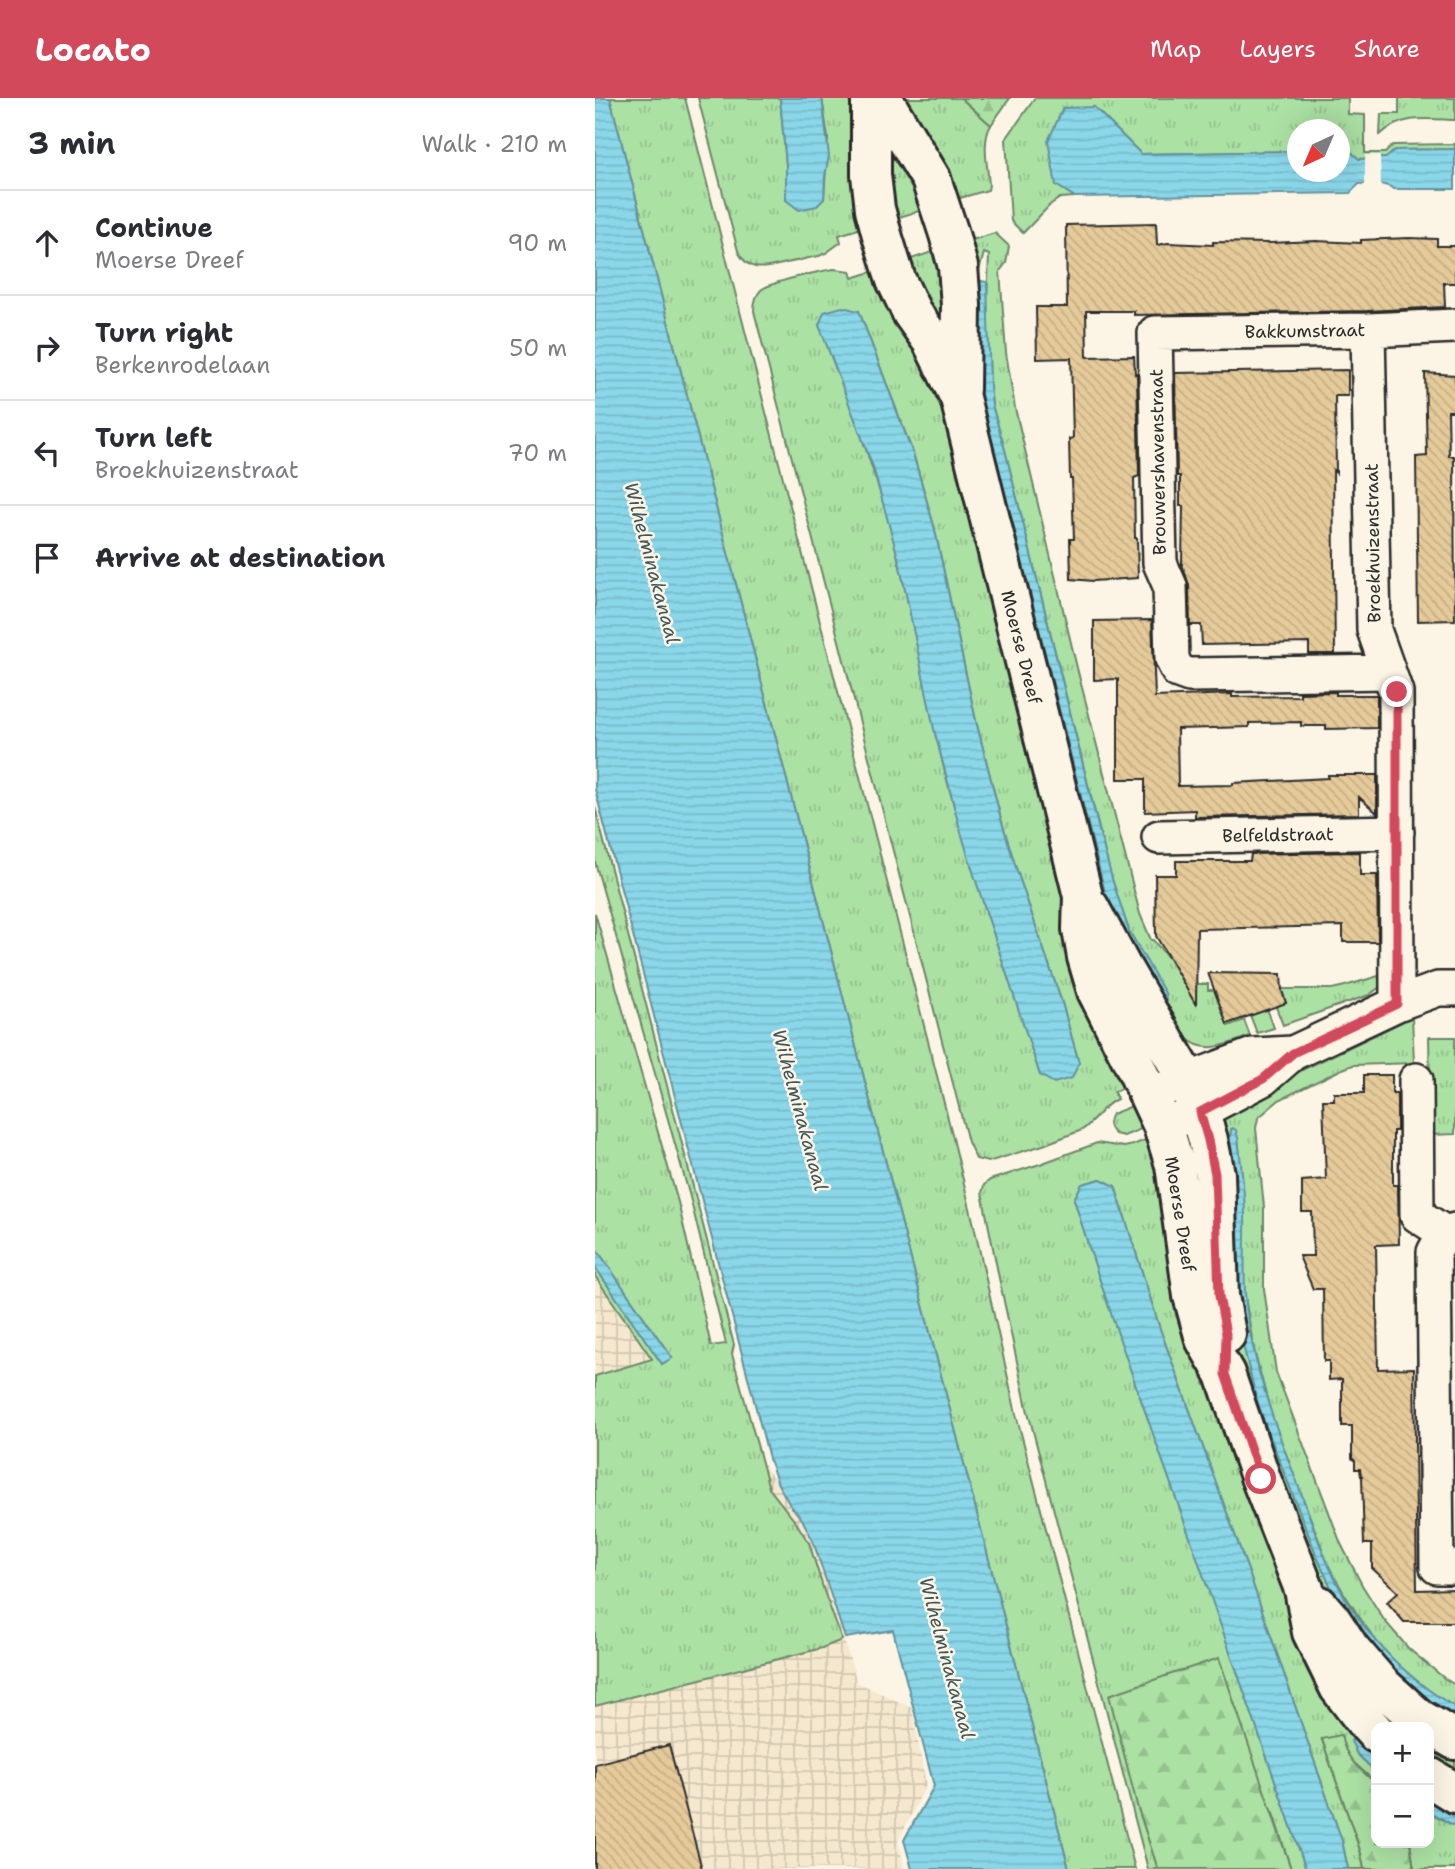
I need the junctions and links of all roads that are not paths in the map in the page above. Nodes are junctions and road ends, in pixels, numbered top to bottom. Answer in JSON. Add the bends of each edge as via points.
{"nodes":[{"id":1,"x":871,"y":98,"type":"edge"},
{"id":2,"x":882,"y":98,"type":"edge"},
{"id":3,"x":1455,"y":327,"type":"edge"},
{"id":4,"x":1368,"y":330,"type":"junction"},
{"id":5,"x":1155,"y":332,"type":"joint"},
{"id":6,"x":960,"y":398,"type":"junction"},
{"id":7,"x":1389,"y":672,"type":"junction"},
{"id":8,"x":1397,"y":832,"type":"junction"},
{"id":9,"x":1159,"y":837,"type":"dead end"},
{"id":10,"x":1083,"y":896,"type":"junction"},
{"id":11,"x":1455,"y":989,"type":"edge"},
{"id":12,"x":1397,"y":1004,"type":"junction"},
{"id":13,"x":1416,"y":1080,"type":"dead end"},
{"id":14,"x":1193,"y":1096,"type":"junction"},
{"id":15,"x":1155,"y":1110,"type":"junction"},
{"id":16,"x":1450,"y":1231,"type":"edge"},
{"id":17,"x":1225,"y":1374,"type":"junction"},
{"id":18,"x":1455,"y":1567,"type":"edge"},
{"id":19,"x":1304,"y":1589,"type":"junction"},
{"id":20,"x":1371,"y":1728,"type":"edge"},
{"id":21,"x":1455,"y":1740,"type":"edge"},
{"id":22,"x":1434,"y":1780,"type":"edge"},
{"id":23,"x":1455,"y":1793,"type":"edge"}],
"edges":[{"from":1,"to":6,"type":"street","name":"Moerse Dreef","via":[[875,209],[895,280]]},
{"from":2,"to":6,"type":"street","name":"Moerse Dreef","via":[[931,179],[958,267]]},
{"from":3,"to":4,"type":"street","name":"Bakkumstraat"},
{"from":4,"to":5,"type":"street","name":"Bakkumstraat"},
{"from":4,"to":7,"type":"street","name":"Broekhuizenstraat","via":[[1374,630]]},
{"from":5,"to":7,"type":"street","name":"Brouwershavenstraat","via":[[1160,563],[1170,586],[1172,659],[1178,671],[1189,675]]},
{"from":6,"to":10,"type":"street","name":"Moerse Dreef"},
{"from":7,"to":8,"type":"street","name":"Broekhuizenstraat","via":[[1397,692]]},
{"from":8,"to":9,"type":"street","name":"Belfeldstraat"},
{"from":8,"to":12,"type":"street","name":"Broekhuizenstraat"},
{"from":10,"to":14,"type":"street","name":"Moerse Dreef"},
{"from":10,"to":15,"type":"street","name":"Moerse Dreef","via":[[1082,929],[1097,991]]},
{"from":11,"to":12,"type":"street","via":[[1438,989]]},
{"from":12,"to":14,"type":"street","via":[[1293,1053],[1263,1079]]},
{"from":13,"to":16,"type":"street","via":[[1417,1215]]},
{"from":14,"to":15,"type":"street"},
{"from":14,"to":17,"type":"street","name":"Moerse Dreef","via":[[1215,1174]]},
{"from":15,"to":17,"type":"street","name":"Moerse Dreef","via":[[1175,1166],[1193,1296],[1205,1339]]},
{"from":16,"to":18,"type":"street","via":[[1434,1252],[1437,1567]]},
{"from":17,"to":19,"type":"street","name":"Moerse Dreef"},
{"from":19,"to":20,"type":"street","name":"Moerse Dreef","via":[[1312,1632],[1339,1688]]},
{"from":19,"to":21,"type":"street","name":"Moerse Dreef","via":[[1381,1685],[1418,1718]]},
{"from":22,"to":23,"type":"street"}]}
